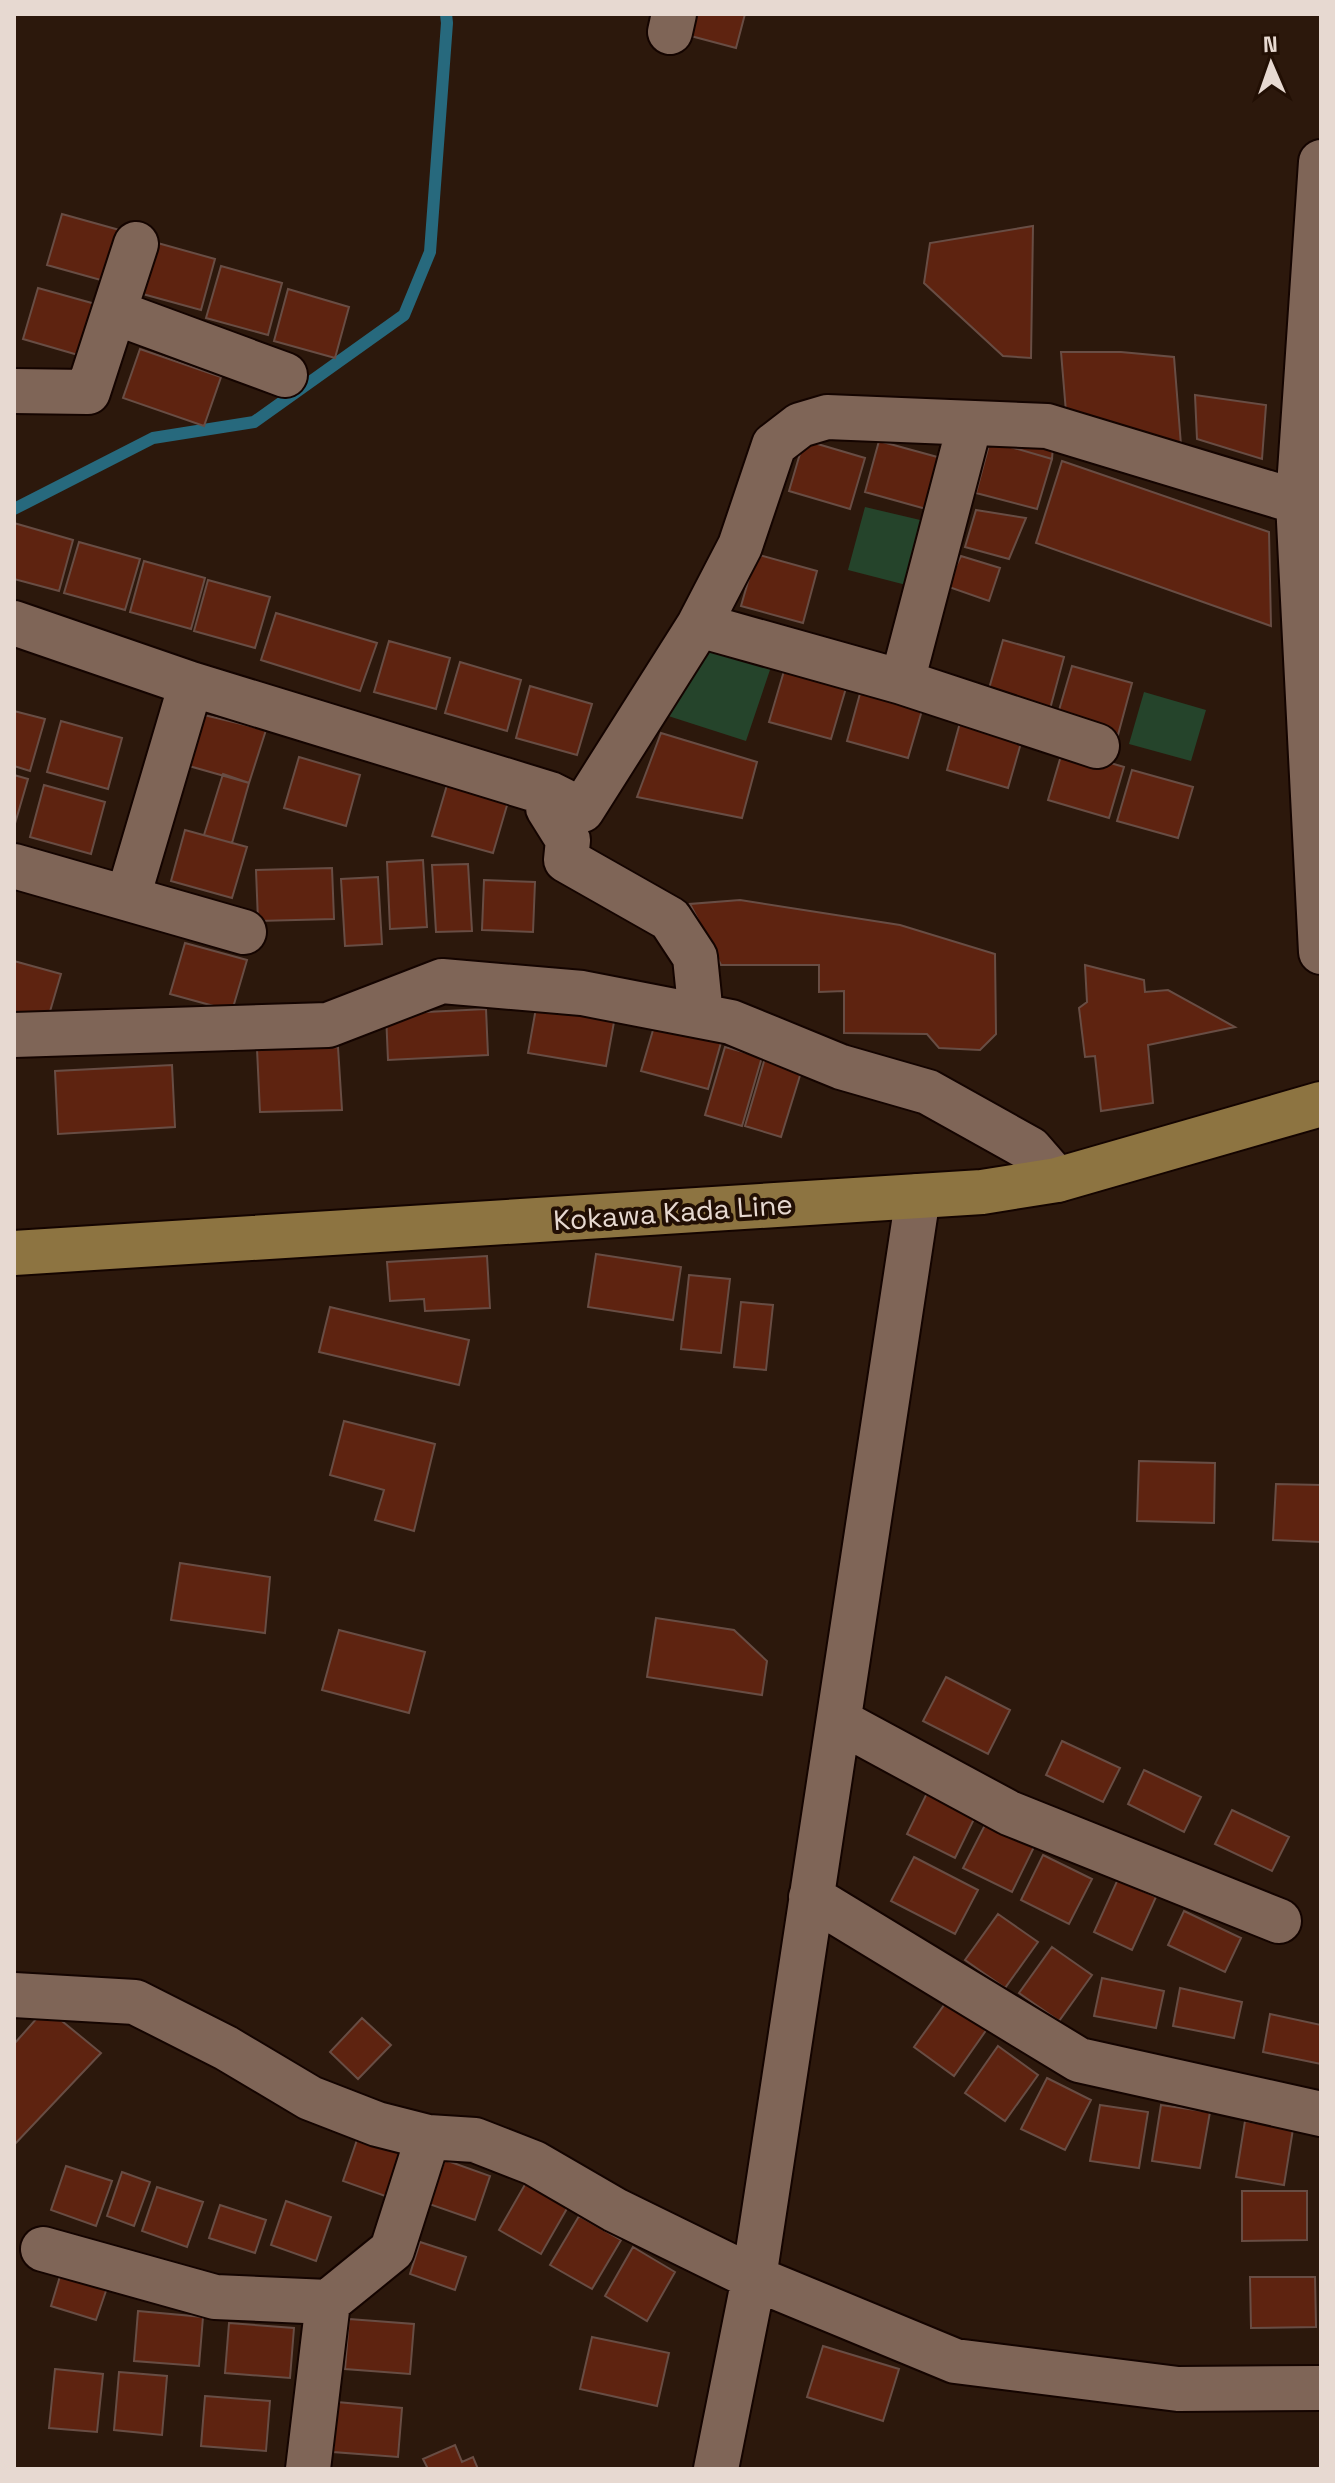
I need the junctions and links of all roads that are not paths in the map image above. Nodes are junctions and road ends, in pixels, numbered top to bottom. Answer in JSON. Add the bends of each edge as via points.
{"nodes":[{"id":1,"x":1321,"y":162,"type":"edge"},
{"id":2,"x":136,"y":244,"type":"dead end"},
{"id":3,"x":114,"y":312,"type":"junction"},
{"id":4,"x":1315,"y":348,"type":"edge"},
{"id":5,"x":285,"y":375,"type":"dead end"},
{"id":6,"x":14,"y":391,"type":"edge"},
{"id":7,"x":970,"y":423,"type":"junction"},
{"id":8,"x":1298,"y":502,"type":"junction"},
{"id":9,"x":14,"y":623,"type":"edge"},
{"id":10,"x":699,"y":625,"type":"junction"},
{"id":11,"x":902,"y":682,"type":"junction"},
{"id":12,"x":191,"y":684,"type":"junction"},
{"id":13,"x":1097,"y":746,"type":"dead end"},
{"id":14,"x":550,"y":794,"type":"junction"},
{"id":15,"x":14,"y":866,"type":"edge"},
{"id":16,"x":128,"y":897,"type":"junction"},
{"id":17,"x":244,"y":932,"type":"dead end"},
{"id":18,"x":1321,"y":952,"type":"edge"},
{"id":19,"x":701,"y":1016,"type":"junction"},
{"id":20,"x":14,"y":1035,"type":"edge"},
{"id":21,"x":1321,"y":1104,"type":"edge"},
{"id":22,"x":1057,"y":1180,"type":"junction"},
{"id":23,"x":918,"y":1196,"type":"junction"},
{"id":24,"x":14,"y":1253,"type":"edge"},
{"id":25,"x":839,"y":1721,"type":"junction"},
{"id":26,"x":811,"y":1897,"type":"junction"},
{"id":27,"x":1279,"y":1921,"type":"dead end"},
{"id":28,"x":14,"y":1995,"type":"edge"},
{"id":29,"x":1321,"y":2114,"type":"edge"},
{"id":30,"x":428,"y":2137,"type":"junction"},
{"id":31,"x":43,"y":2249,"type":"dead end"},
{"id":32,"x":754,"y":2278,"type":"junction"},
{"id":33,"x":328,"y":2302,"type":"junction"},
{"id":34,"x":1321,"y":2388,"type":"edge"},
{"id":35,"x":308,"y":2469,"type":"edge"},
{"id":36,"x":716,"y":2469,"type":"edge"}],
"edges":[{"from":1,"to":4,"type":"street"},
{"from":2,"to":3,"type":"street"},
{"from":3,"to":5,"type":"street"},
{"from":3,"to":6,"type":"street","via":[[88,392]]},
{"from":4,"to":8,"type":"street"},
{"from":7,"to":8,"type":"street","via":[[1047,426]]},
{"from":7,"to":10,"type":"street","via":[[827,417],[800,425],[774,445],[740,546]]},
{"from":7,"to":11,"type":"street"},
{"from":8,"to":18,"type":"street"},
{"from":9,"to":12,"type":"street"},
{"from":10,"to":11,"type":"street"},
{"from":10,"to":14,"type":"street","via":[[582,810]]},
{"from":11,"to":13,"type":"street"},
{"from":12,"to":14,"type":"street"},
{"from":12,"to":16,"type":"street"},
{"from":14,"to":19,"type":"street","via":[[548,808],[568,840],[566,860],[670,919],[695,957]]},
{"from":15,"to":16,"type":"street"},
{"from":16,"to":17,"type":"street"},
{"from":19,"to":20,"type":"street","via":[[582,993],[442,981],[328,1025]]},
{"from":19,"to":22,"type":"street","via":[[928,1092],[1030,1149]]},
{"from":21,"to":22,"type":"main road","name":"Kokawa Kada Line"},
{"from":22,"to":23,"type":"main road","name":"Kokawa Kada Line"},
{"from":23,"to":24,"type":"main road","name":"Kokawa Kada Line"},
{"from":23,"to":25,"type":"street"},
{"from":25,"to":26,"type":"street"},
{"from":25,"to":27,"type":"street","via":[[1009,1813]]},
{"from":26,"to":29,"type":"street","via":[[1079,2060]]},
{"from":26,"to":32,"type":"street"},
{"from":28,"to":30,"type":"street","via":[[135,2002],[310,2098]]},
{"from":30,"to":32,"type":"street","via":[[475,2140],[534,2163],[615,2210]]},
{"from":30,"to":33,"type":"street","via":[[392,2250]]},
{"from":31,"to":33,"type":"street","via":[[215,2297]]},
{"from":32,"to":34,"type":"street","via":[[955,2361],[1178,2389]]},
{"from":32,"to":36,"type":"street"},
{"from":33,"to":35,"type":"street"}]}
